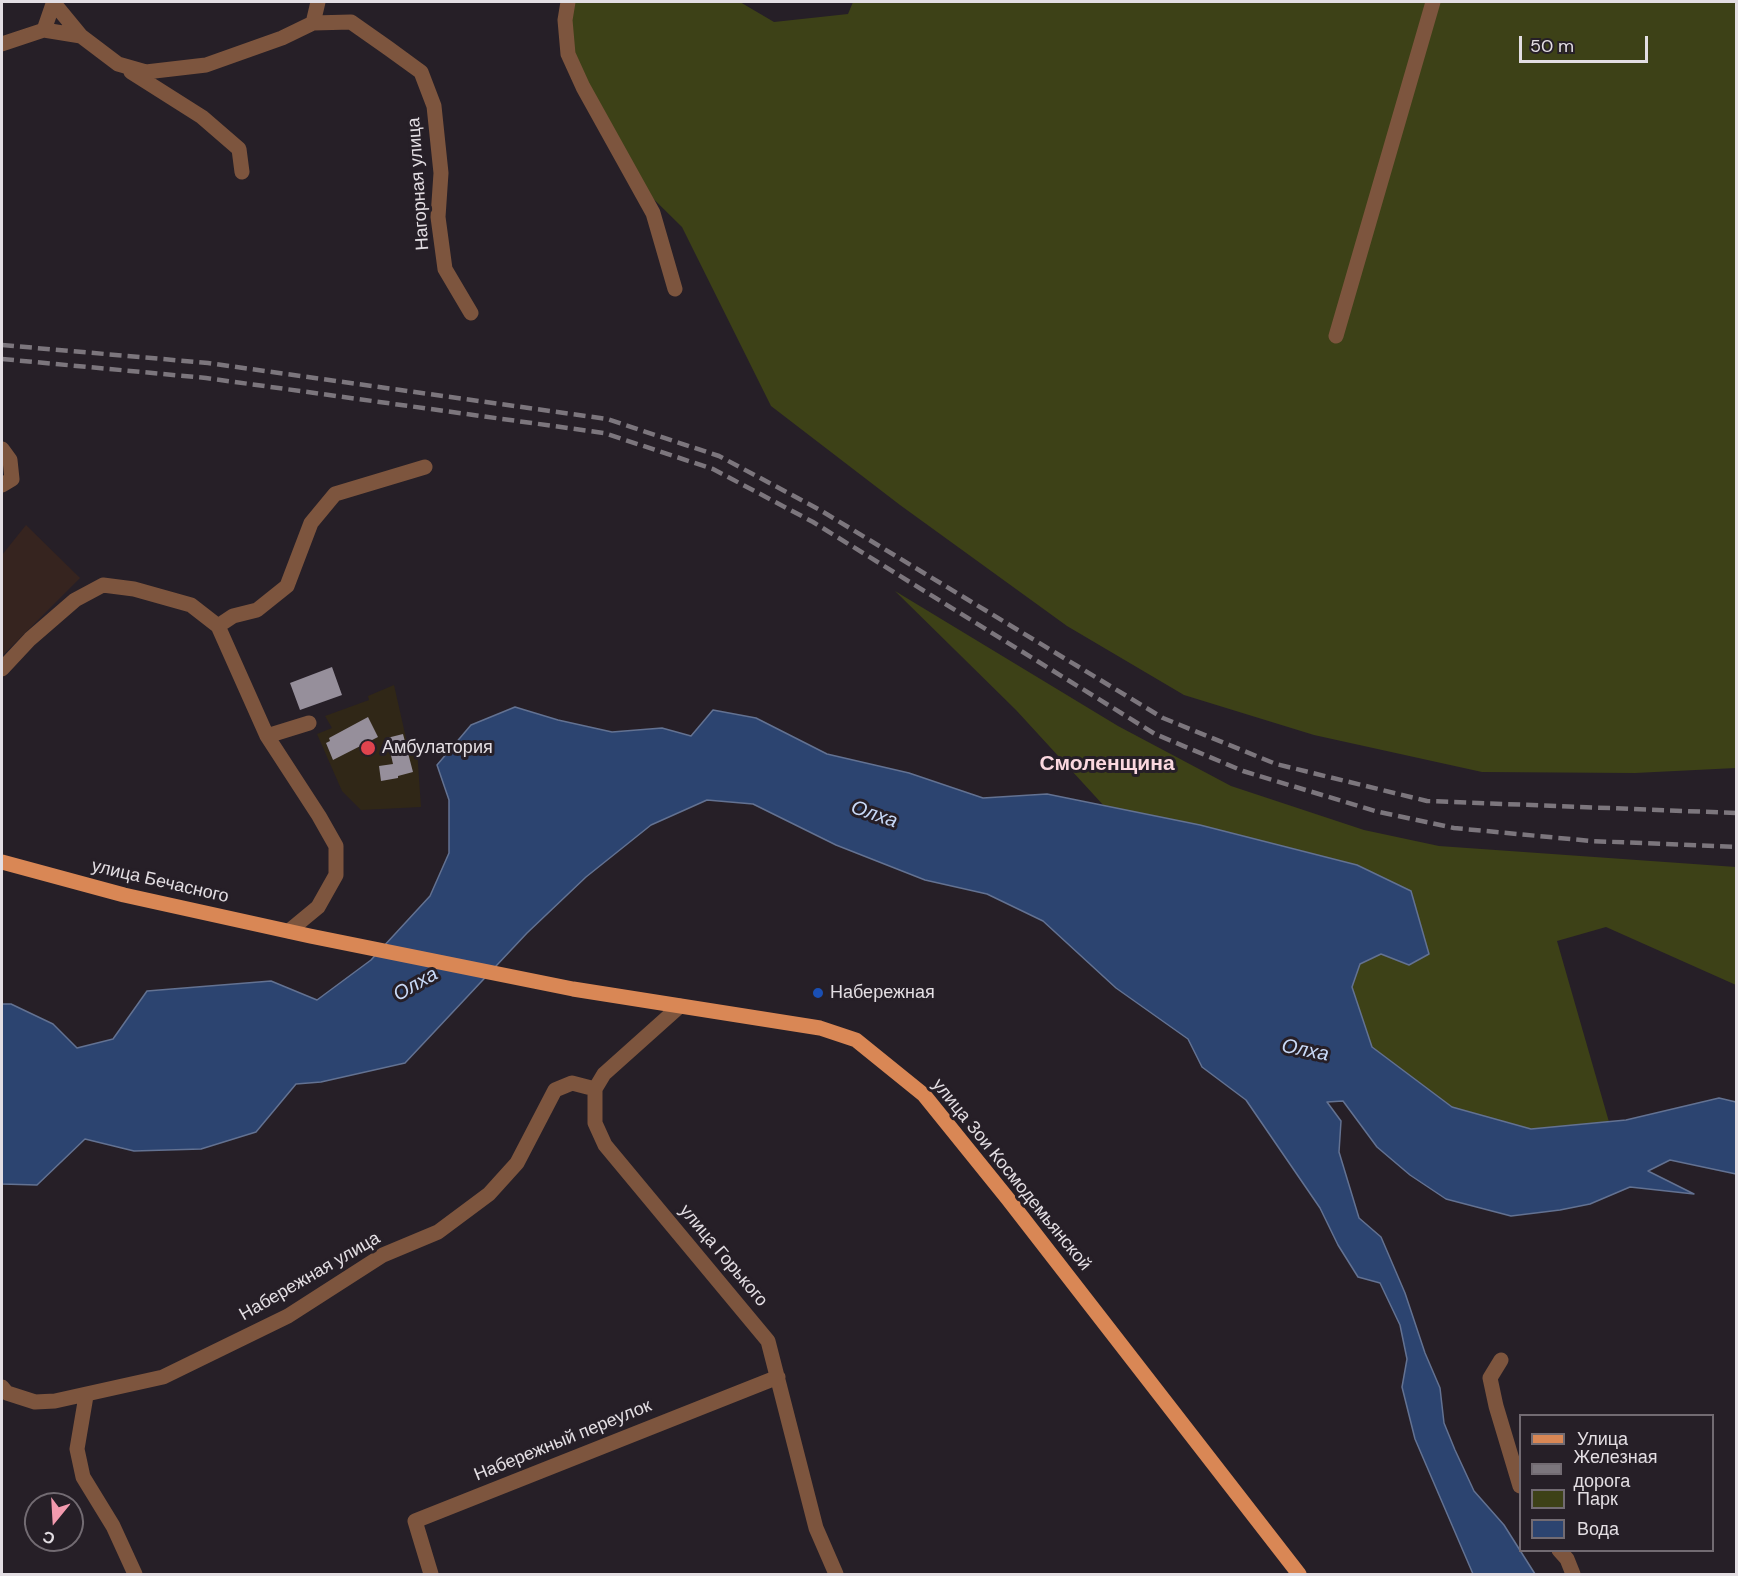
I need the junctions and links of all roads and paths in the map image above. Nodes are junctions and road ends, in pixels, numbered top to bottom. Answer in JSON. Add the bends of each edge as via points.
{"nodes":[{"id":1,"x":318,"y":2,"type":"edge"},
{"id":2,"x":568,"y":2,"type":"edge"},
{"id":3,"x":1432,"y":2,"type":"edge"},
{"id":4,"x":53,"y":3,"type":"edge"},
{"id":5,"x":313,"y":24,"type":"junction"},
{"id":6,"x":44,"y":30,"type":"junction"},
{"id":7,"x":81,"y":36,"type":"junction"},
{"id":8,"x":2,"y":44,"type":"edge"},
{"id":9,"x":118,"y":64,"type":"junction"},
{"id":10,"x":242,"y":172,"type":"dead end"},
{"id":11,"x":675,"y":289,"type":"dead end"},
{"id":12,"x":471,"y":313,"type":"dead end"},
{"id":13,"x":1336,"y":336,"type":"dead end"},
{"id":14,"x":2,"y":449,"type":"edge"},
{"id":15,"x":425,"y":466,"type":"dead end"},
{"id":16,"x":2,"y":485,"type":"edge"},
{"id":17,"x":218,"y":626,"type":"junction"},
{"id":18,"x":2,"y":669,"type":"edge"},
{"id":19,"x":309,"y":723,"type":"dead end"},
{"id":20,"x":267,"y":736,"type":"junction"},
{"id":21,"x":2,"y":862,"type":"edge"},
{"id":22,"x":289,"y":931,"type":"junction"},
{"id":23,"x":573,"y":989,"type":"joint"},
{"id":24,"x":680,"y":1006,"type":"junction"},
{"id":25,"x":595,"y":1089,"type":"junction"},
{"id":26,"x":1501,"y":1360,"type":"dead end"},
{"id":27,"x":778,"y":1377,"type":"junction"},
{"id":28,"x":2,"y":1387,"type":"edge"},
{"id":29,"x":86,"y":1396,"type":"junction"},
{"id":30,"x":1519,"y":1480,"type":"edge"},
{"id":31,"x":1560,"y":1552,"type":"edge"},
{"id":32,"x":834,"y":1573,"type":"edge"},
{"id":33,"x":135,"y":1575,"type":"edge"},
{"id":34,"x":431,"y":1575,"type":"edge"},
{"id":35,"x":1299,"y":1575,"type":"edge"},
{"id":36,"x":1574,"y":1575,"type":"edge"}],
"edges":[{"from":1,"to":5,"type":"street"},
{"from":2,"to":11,"type":"street","via":[[568,54],[653,213]]},
{"from":3,"to":13,"type":"street"},
{"from":4,"to":6,"type":"street"},
{"from":4,"to":7,"type":"street","name":"Нагорная улица"},
{"from":5,"to":9,"type":"street","name":"Нагорная улица","via":[[206,65],[146,72]]},
{"from":5,"to":12,"type":"street","name":"Нагорная улица","via":[[351,22],[421,72],[434,106],[441,173],[438,217],[445,269]]},
{"from":6,"to":7,"type":"street"},
{"from":6,"to":8,"type":"street"},
{"from":7,"to":9,"type":"street","name":"Нагорная улица"},
{"from":9,"to":10,"type":"street","via":[[202,117],[232,142],[239,149]]},
{"from":14,"to":16,"type":"street","via":[[10,460],[12,479]]},
{"from":15,"to":17,"type":"street","via":[[335,494],[311,523],[287,586],[257,610],[233,616]]},
{"from":17,"to":18,"type":"street","via":[[191,605],[134,588],[103,585],[75,600]]},
{"from":17,"to":20,"type":"street"},
{"from":19,"to":20,"type":"street"},
{"from":20,"to":22,"type":"street","via":[[336,846],[336,875],[318,907]]},
{"from":21,"to":22,"type":"main road","name":"улица Бечасного","via":[[124,895]]},
{"from":22,"to":23,"type":"main road","name":"улица Бечасного"},
{"from":23,"to":24,"type":"main road","name":"улица Зои Космодемьянской"},
{"from":24,"to":25,"type":"street","via":[[604,1074]]},
{"from":24,"to":35,"type":"main road","name":"улица Зои Космодемьянской","via":[[820,1028],[856,1040],[924,1095]]},
{"from":25,"to":27,"type":"street","name":"улица Горького","via":[[595,1123],[605,1145],[768,1341]]},
{"from":25,"to":29,"type":"street","name":"Набережная улица","via":[[572,1083],[555,1090],[518,1163],[489,1194],[438,1232],[383,1255],[288,1316],[163,1377]]},
{"from":26,"to":30,"type":"street","via":[[1490,1378]]},
{"from":27,"to":32,"type":"street","name":"улица Горького","via":[[816,1528]]},
{"from":27,"to":34,"type":"street","name":"Набережный переулок","via":[[415,1521]]},
{"from":28,"to":29,"type":"street","name":"Набережная улица","via":[[7,1393],[34,1402]]},
{"from":29,"to":33,"type":"street","via":[[77,1449],[83,1477]]},
{"from":31,"to":36,"type":"street"}]}
